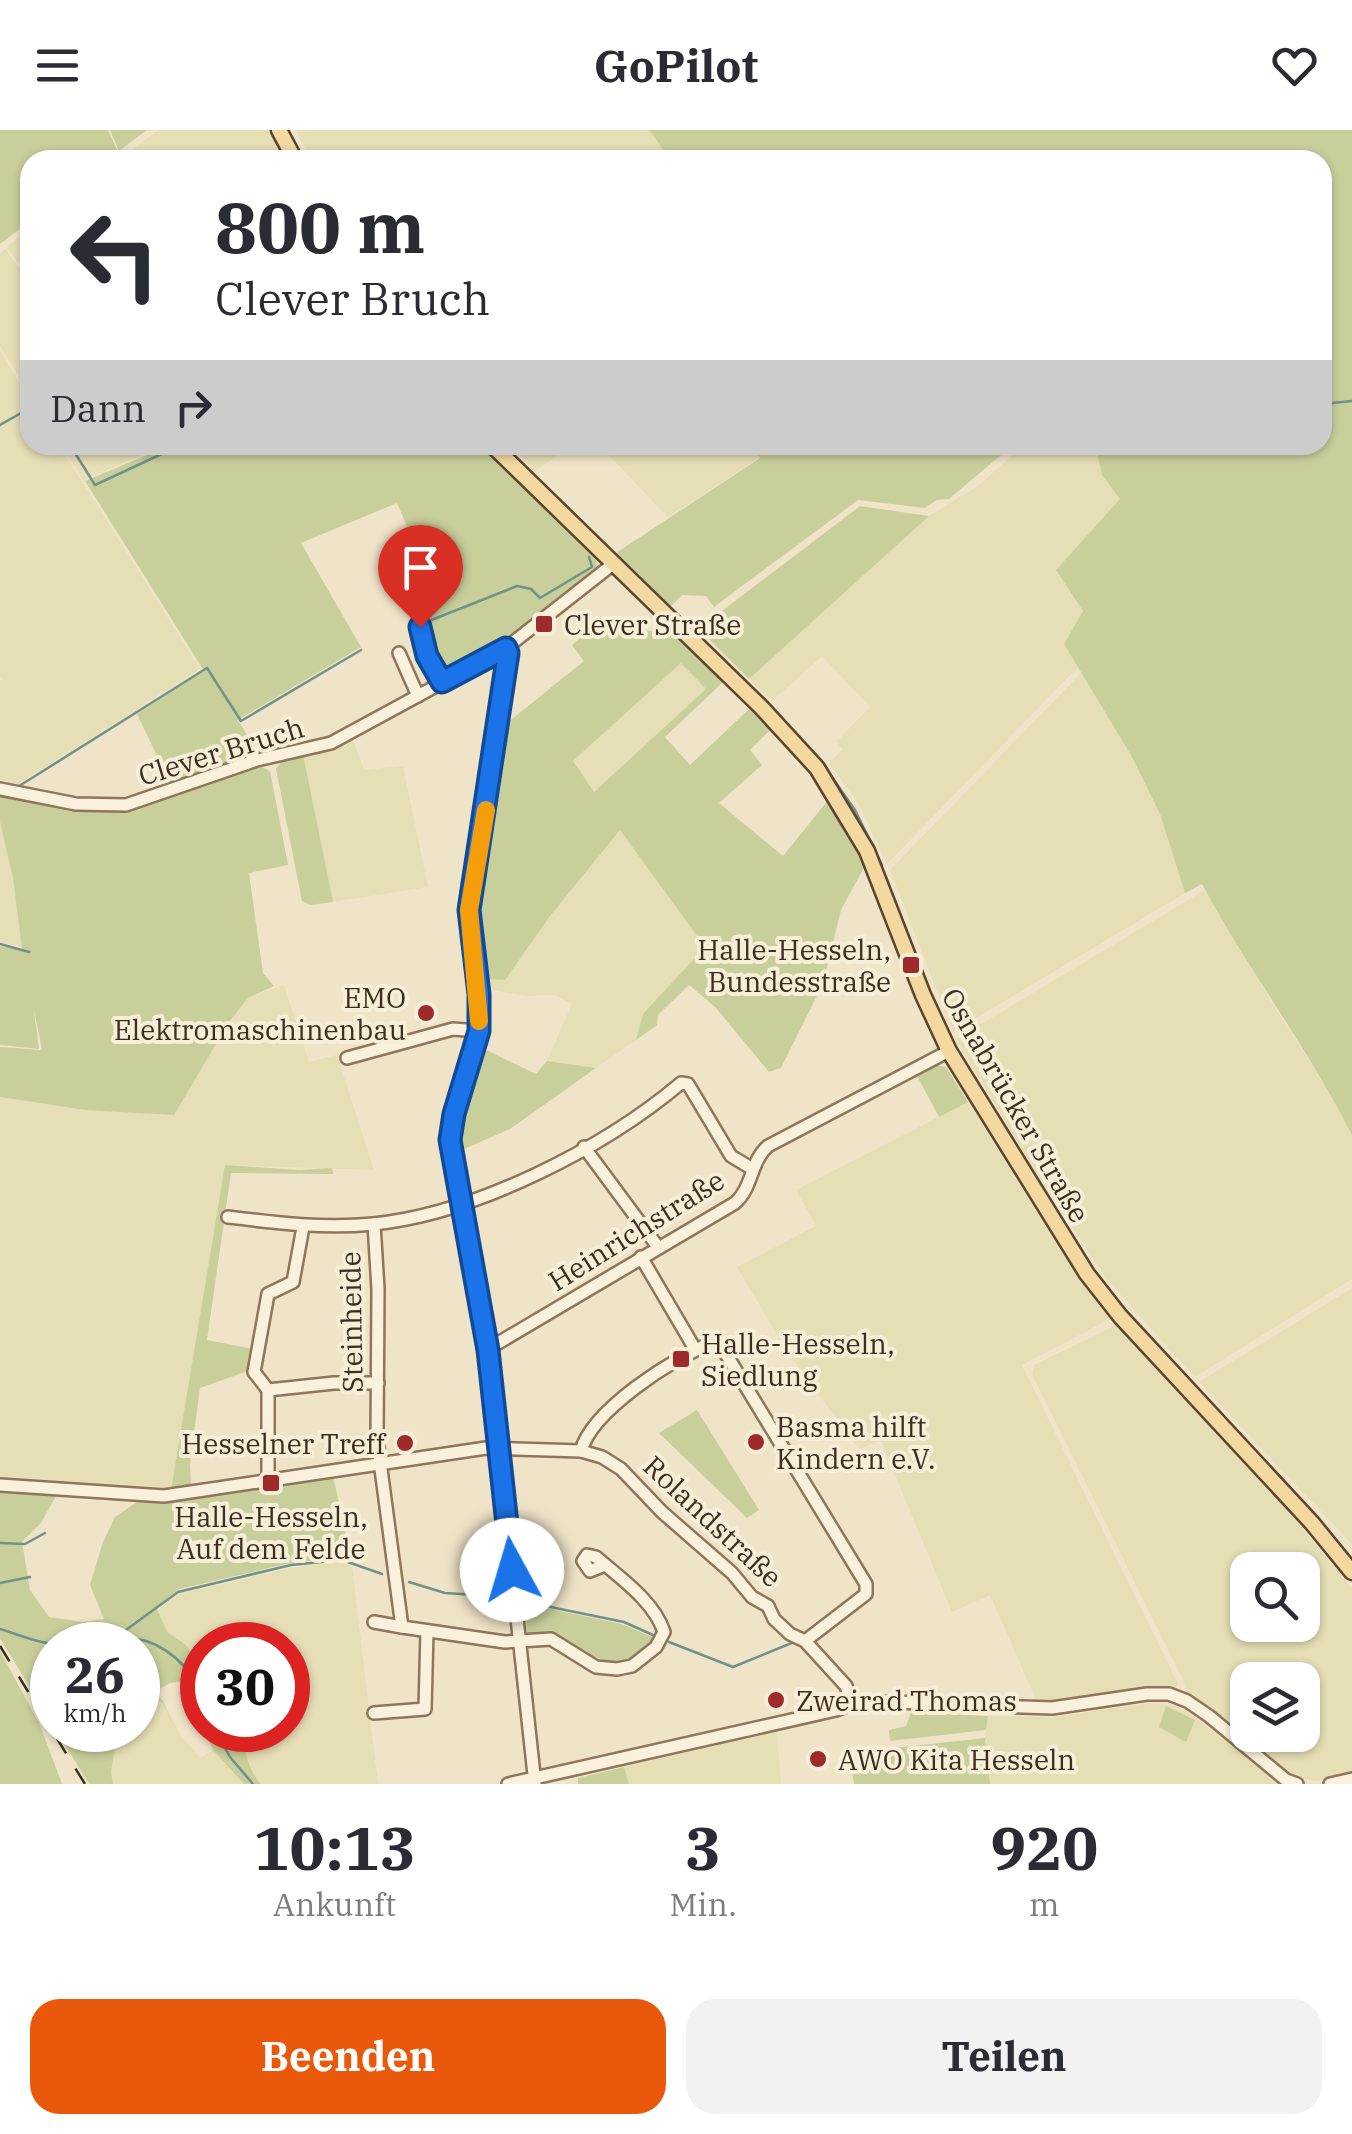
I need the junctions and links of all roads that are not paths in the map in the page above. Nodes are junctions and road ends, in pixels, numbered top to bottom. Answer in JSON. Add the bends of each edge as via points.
{"nodes":[{"id":1,"x":502,"y":455,"type":"edge"},
{"id":2,"x":612,"y":564,"type":"junction"},
{"id":3,"x":420,"y":627,"type":"dead end"},
{"id":4,"x":506,"y":648,"type":"junction"},
{"id":5,"x":399,"y":654,"type":"dead end"},
{"id":6,"x":442,"y":682,"type":"junction"},
{"id":7,"x":418,"y":696,"type":"junction"},
{"id":8,"x":0,"y":789,"type":"edge"},
{"id":9,"x":479,"y":1031,"type":"junction"},
{"id":10,"x":949,"y":1051,"type":"junction"},
{"id":11,"x":347,"y":1058,"type":"dead end"},
{"id":12,"x":584,"y":1148,"type":"junction"},
{"id":13,"x":751,"y":1168,"type":"junction"},
{"id":14,"x":462,"y":1205,"type":"junction"},
{"id":15,"x":228,"y":1217,"type":"dead end"},
{"id":16,"x":374,"y":1224,"type":"junction"},
{"id":17,"x":302,"y":1227,"type":"junction"},
{"id":18,"x":658,"y":1247,"type":"junction"},
{"id":19,"x":641,"y":1257,"type":"junction"},
{"id":20,"x":696,"y":1349,"type":"junction"},
{"id":21,"x":488,"y":1350,"type":"junction"},
{"id":22,"x":378,"y":1384,"type":"junction"},
{"id":23,"x":268,"y":1390,"type":"junction"},
{"id":24,"x":499,"y":1448,"type":"junction"},
{"id":25,"x":580,"y":1451,"type":"junction"},
{"id":26,"x":380,"y":1465,"type":"junction"},
{"id":27,"x":268,"y":1481,"type":"junction"},
{"id":28,"x":0,"y":1486,"type":"edge"},
{"id":29,"x":606,"y":1565,"type":"dead end"},
{"id":30,"x":1352,"y":1572,"type":"edge"},
{"id":31,"x":374,"y":1622,"type":"dead end"},
{"id":32,"x":402,"y":1626,"type":"junction"},
{"id":33,"x":427,"y":1632,"type":"junction"},
{"id":34,"x":520,"y":1641,"type":"junction"},
{"id":35,"x":806,"y":1641,"type":"junction"},
{"id":36,"x":852,"y":1704,"type":"junction"},
{"id":37,"x":374,"y":1712,"type":"dead end"},
{"id":38,"x":1352,"y":1780,"type":"edge"},
{"id":39,"x":535,"y":1782,"type":"edge"},
{"id":40,"x":508,"y":1784,"type":"edge"},
{"id":41,"x":1298,"y":1784,"type":"edge"},
{"id":42,"x":1330,"y":1784,"type":"edge"}],
"edges":[{"from":1,"to":2,"type":"main road","name":"Osnabrücker Straße"},
{"from":2,"to":4,"type":"street"},
{"from":2,"to":10,"type":"main road","name":"Osnabrücker Straße","via":[[801,748],[845,810]]},
{"from":3,"to":6,"type":"street"},
{"from":4,"to":6,"type":"street","name":"Clever Bruch"},
{"from":4,"to":9,"type":"street","via":[[469,910]]},
{"from":5,"to":7,"type":"street"},
{"from":6,"to":7,"type":"street","name":"Clever Bruch"},
{"from":7,"to":8,"type":"street","name":"Clever Bruch","via":[[331,744],[257,760],[133,804],[76,804]]},
{"from":9,"to":11,"type":"street","via":[[453,1029]]},
{"from":9,"to":14,"type":"street","via":[[451,1129]]},
{"from":10,"to":13,"type":"street","name":"Heinrichstraße","via":[[768,1146]]},
{"from":10,"to":30,"type":"main road","name":"Osnabrücker Straße","via":[[1086,1274]]},
{"from":12,"to":13,"type":"street","name":"Steinheide","via":[[682,1083],[731,1156]]},
{"from":12,"to":14,"type":"street","name":"Steinheide"},
{"from":12,"to":18,"type":"street"},
{"from":13,"to":18,"type":"street","name":"Heinrichstraße","via":[[743,1196]]},
{"from":14,"to":16,"type":"street","name":"Steinheide"},
{"from":14,"to":21,"type":"street"},
{"from":15,"to":17,"type":"street"},
{"from":16,"to":17,"type":"street"},
{"from":16,"to":22,"type":"street","name":"Steinheide"},
{"from":17,"to":23,"type":"street","via":[[293,1282],[268,1294],[254,1372]]},
{"from":18,"to":19,"type":"street","name":"Heinrichstraße"},
{"from":19,"to":20,"type":"street"},
{"from":19,"to":21,"type":"street","name":"Heinrichstraße"},
{"from":20,"to":25,"type":"street","via":[[610,1406]]},
{"from":20,"to":35,"type":"street","via":[[712,1343],[726,1354],[866,1584],[866,1594]]},
{"from":21,"to":24,"type":"street"},
{"from":22,"to":23,"type":"street"},
{"from":22,"to":26,"type":"street","name":"Steinheide"},
{"from":23,"to":27,"type":"street"},
{"from":24,"to":25,"type":"street","name":"Rolandstraße"},
{"from":24,"to":26,"type":"street","name":"Rolandstraße"},
{"from":24,"to":34,"type":"street"},
{"from":25,"to":35,"type":"street","name":"Rolandstraße","via":[[617,1465]]},
{"from":26,"to":27,"type":"street","name":"Rolandstraße"},
{"from":26,"to":32,"type":"street","name":"Steinheide"},
{"from":27,"to":28,"type":"street","name":"Rolandstraße","via":[[164,1496]]},
{"from":29,"to":34,"type":"street","via":[[660,1620],[658,1646],[632,1666],[616,1669],[596,1667],[551,1639]]},
{"from":31,"to":32,"type":"street"},
{"from":32,"to":33,"type":"street"},
{"from":33,"to":34,"type":"street"},
{"from":33,"to":37,"type":"street","via":[[425,1709]]},
{"from":34,"to":39,"type":"street"},
{"from":35,"to":36,"type":"street","name":"Rolandstraße","via":[[846,1686]]},
{"from":36,"to":39,"type":"street"},
{"from":36,"to":41,"type":"street","via":[[1052,1708],[1169,1694],[1210,1716]]},
{"from":38,"to":42,"type":"street"},
{"from":39,"to":40,"type":"street"}]}
